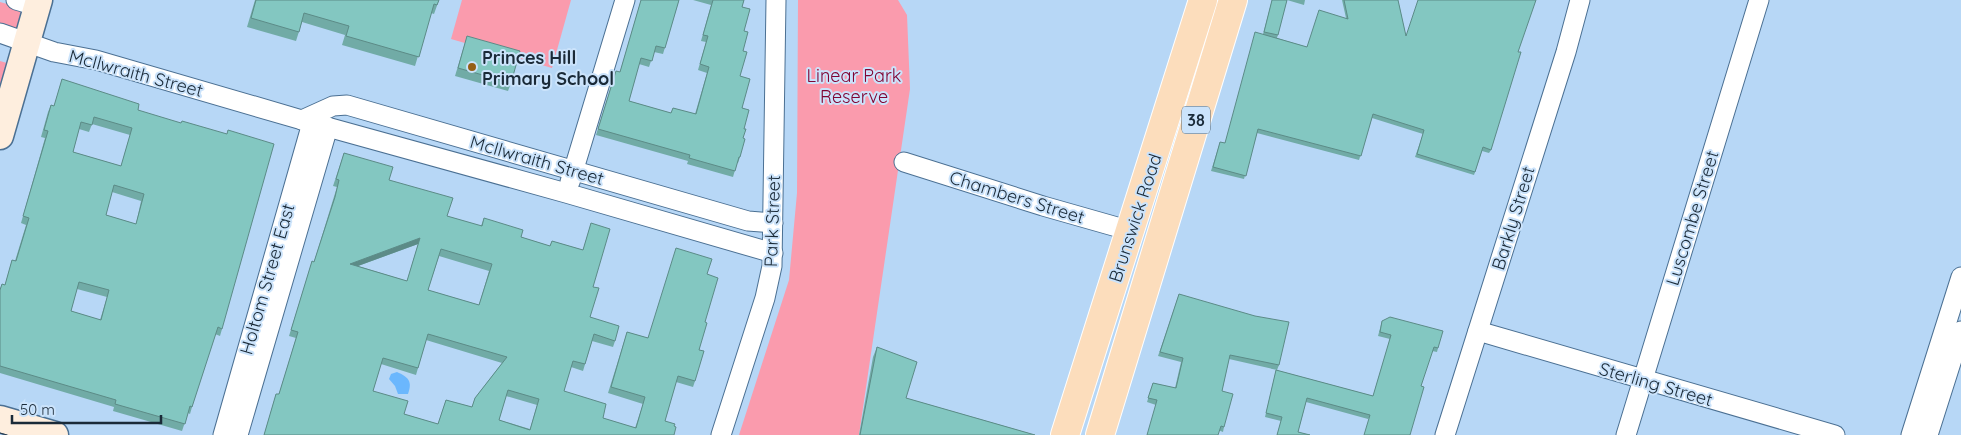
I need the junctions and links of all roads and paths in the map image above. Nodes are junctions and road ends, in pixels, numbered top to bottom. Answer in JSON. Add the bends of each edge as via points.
{"nodes":[{"id":1,"x":625,"y":0,"type":"edge"},
{"id":2,"x":776,"y":0,"type":"edge"},
{"id":3,"x":1204,"y":0,"type":"edge"},
{"id":4,"x":1233,"y":0,"type":"edge"},
{"id":5,"x":1580,"y":0,"type":"edge"},
{"id":6,"x":1758,"y":0,"type":"edge"},
{"id":7,"x":30,"y":2,"type":"edge"},
{"id":8,"x":0,"y":34,"type":"edge"},
{"id":9,"x":27,"y":42,"type":"junction"},
{"id":10,"x":314,"y":123,"type":"junction"},
{"id":11,"x":0,"y":136,"type":"edge"},
{"id":12,"x":904,"y":162,"type":"dead end"},
{"id":13,"x":573,"y":170,"type":"junction"},
{"id":14,"x":566,"y":193,"type":"junction"},
{"id":15,"x":773,"y":223,"type":"junction"},
{"id":16,"x":1131,"y":231,"type":"junction"},
{"id":17,"x":1160,"y":240,"type":"junction"},
{"id":18,"x":773,"y":253,"type":"junction"},
{"id":19,"x":1961,"y":277,"type":"edge"},
{"id":20,"x":1478,"y":331,"type":"junction"},
{"id":21,"x":1961,"y":332,"type":"edge"},
{"id":22,"x":1643,"y":380,"type":"junction"},
{"id":23,"x":0,"y":419,"type":"edge"},
{"id":24,"x":55,"y":435,"type":"edge"},
{"id":25,"x":223,"y":435,"type":"edge"},
{"id":26,"x":238,"y":435,"type":"edge"},
{"id":27,"x":721,"y":435,"type":"edge"},
{"id":28,"x":1065,"y":435,"type":"edge"},
{"id":29,"x":1100,"y":435,"type":"edge"},
{"id":30,"x":1445,"y":435,"type":"edge"},
{"id":31,"x":1626,"y":435,"type":"edge"},
{"id":32,"x":1835,"y":435,"type":"edge"},
{"id":33,"x":1911,"y":435,"type":"edge"},
{"id":34,"x":1928,"y":435,"type":"edge"}],
"edges":[{"from":1,"to":13,"type":"street"},
{"from":2,"to":15,"type":"street","name":"Park Street"},
{"from":3,"to":16,"type":"main road","name":"Brunswick Road","number":"38"},
{"from":4,"to":17,"type":"main road","name":"Brunswick Road","number":"38"},
{"from":5,"to":20,"type":"street","name":"Barkly Street"},
{"from":6,"to":22,"type":"street","name":"Luscombe Street"},
{"from":7,"to":9,"type":"street"},
{"from":8,"to":9,"type":"street","name":"McIlwraith Street"},
{"from":9,"to":10,"type":"street","name":"McIlwraith Street"},
{"from":9,"to":11,"type":"street"},
{"from":10,"to":13,"type":"street","name":"McIlwraith Street","via":[[333,106],[347,105]]},
{"from":10,"to":14,"type":"street","name":"McIlwraith Street"},
{"from":10,"to":25,"type":"street","name":"Holtom Street East"},
{"from":10,"to":26,"type":"street","name":"Holtom Street East"},
{"from":12,"to":16,"type":"street","name":"Chambers Street"},
{"from":13,"to":14,"type":"street"},
{"from":13,"to":15,"type":"street","name":"McIlwraith Street","via":[[748,221]]},
{"from":14,"to":18,"type":"street","name":"McIlwraith Street"},
{"from":15,"to":18,"type":"street","name":"Park Street"},
{"from":16,"to":17,"type":"main road"},
{"from":16,"to":28,"type":"main road","name":"Brunswick Road","number":"38"},
{"from":17,"to":29,"type":"main road","name":"Brunswick Road","number":"38"},
{"from":18,"to":27,"type":"street","name":"Park Street","via":[[766,298]]},
{"from":19,"to":33,"type":"street"},
{"from":20,"to":22,"type":"street","name":"Sterling Street"},
{"from":20,"to":30,"type":"street","name":"Barkly Street"},
{"from":21,"to":34,"type":"street"},
{"from":22,"to":31,"type":"street","name":"Luscombe Street"},
{"from":22,"to":32,"type":"street","name":"Sterling Street"},
{"from":23,"to":24,"type":"street"}]}
